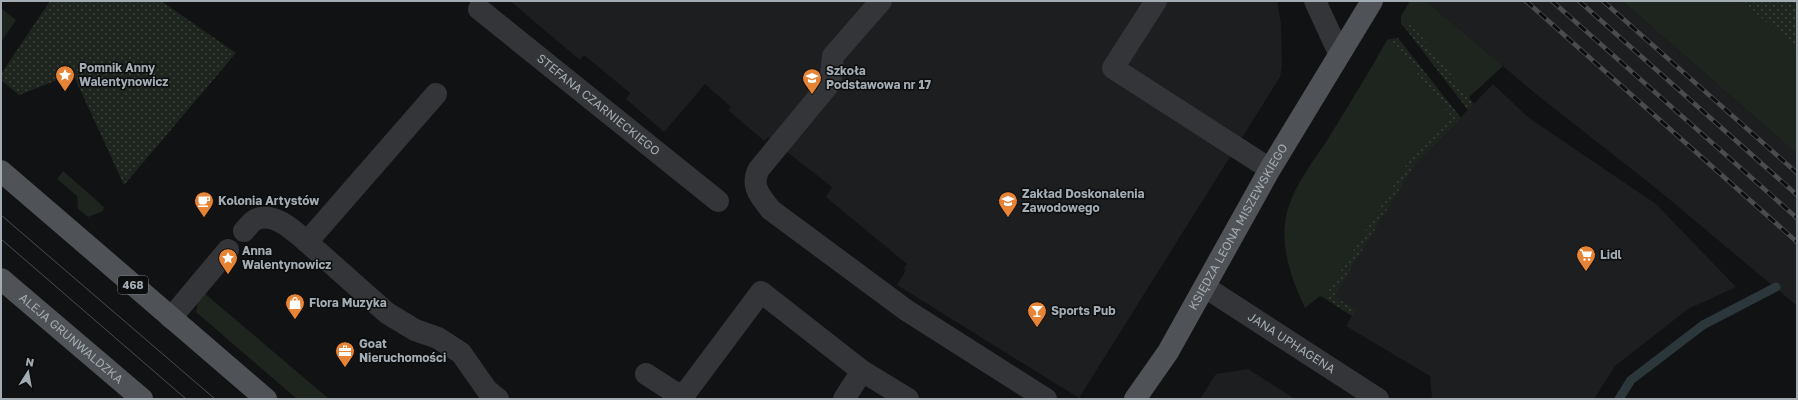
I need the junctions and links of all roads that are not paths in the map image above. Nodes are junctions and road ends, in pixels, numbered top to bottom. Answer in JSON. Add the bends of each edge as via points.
{"nodes":[{"id":1,"x":881,"y":1,"type":"edge"},
{"id":2,"x":1156,"y":1,"type":"edge"},
{"id":3,"x":1315,"y":1,"type":"edge"},
{"id":4,"x":1372,"y":1,"type":"edge"},
{"id":5,"x":479,"y":9,"type":"dead end"},
{"id":6,"x":1339,"y":53,"type":"junction"},
{"id":7,"x":436,"y":94,"type":"dead end"},
{"id":8,"x":1270,"y":169,"type":"junction"},
{"id":9,"x":1,"y":171,"type":"edge"},
{"id":10,"x":718,"y":201,"type":"dead end"},
{"id":11,"x":244,"y":231,"type":"dead end"},
{"id":12,"x":307,"y":242,"type":"junction"},
{"id":13,"x":228,"y":250,"type":"dead end"},
{"id":14,"x":1,"y":279,"type":"edge"},
{"id":15,"x":1205,"y":287,"type":"junction"},
{"id":16,"x":171,"y":318,"type":"junction"},
{"id":17,"x":862,"y":371,"type":"junction"},
{"id":18,"x":646,"y":374,"type":"dead end"},
{"id":19,"x":142,"y":399,"type":"edge"},
{"id":20,"x":266,"y":399,"type":"edge"},
{"id":21,"x":498,"y":399,"type":"edge"},
{"id":22,"x":844,"y":399,"type":"edge"},
{"id":23,"x":908,"y":399,"type":"edge"},
{"id":24,"x":1046,"y":399,"type":"edge"},
{"id":25,"x":1135,"y":399,"type":"edge"},
{"id":26,"x":1378,"y":399,"type":"edge"}],
"edges":[{"from":1,"to":24,"type":"street","via":[[833,56],[830,83],[759,170],[755,177],[755,187],[770,210],[906,310]]},
{"from":2,"to":8,"type":"street","via":[[1113,68]]},
{"from":3,"to":6,"type":"street"},
{"from":4,"to":6,"type":"main road","name":"KSIĘDZA LEONA MISZEWSKIEGO"},
{"from":5,"to":10,"type":"street","name":"STEFANA CZARNIECKIEGO"},
{"from":6,"to":8,"type":"main road","name":"KSIĘDZA LEONA MISZEWSKIEGO"},
{"from":7,"to":12,"type":"street"},
{"from":8,"to":15,"type":"main road","name":"KSIĘDZA LEONA MISZEWSKIEGO"},
{"from":9,"to":16,"type":"main road","number":"468"},
{"from":11,"to":12,"type":"street","via":[[255,220],[271,218],[288,226]]},
{"from":12,"to":21,"type":"street","via":[[387,313],[415,330],[438,338],[461,353],[487,390]]},
{"from":13,"to":16,"type":"street"},
{"from":14,"to":19,"type":"main road","name":"ALEJA GRUNWALDZKA"},
{"from":15,"to":25,"type":"main road","name":"KSIĘDZA LEONA MISZEWSKIEGO","via":[[1168,352]]},
{"from":15,"to":26,"type":"street","name":"JANA UPHAGENA"},
{"from":16,"to":20,"type":"main road","number":"468"},
{"from":17,"to":18,"type":"street","via":[[761,292],[687,391],[677,394]]},
{"from":17,"to":22,"type":"street"},
{"from":17,"to":23,"type":"street"}]}
